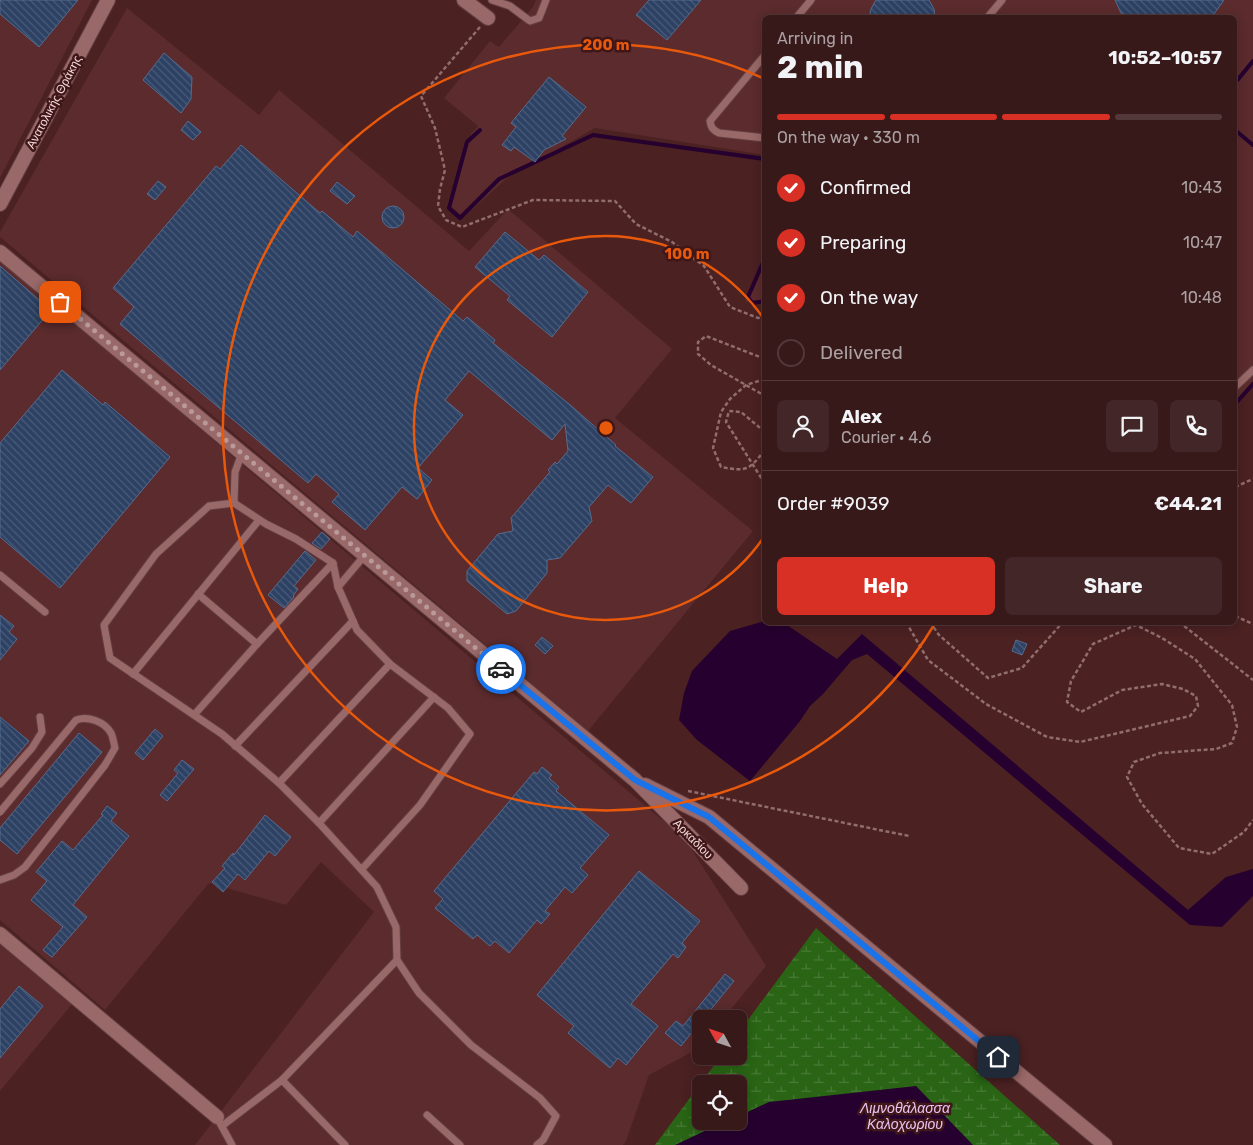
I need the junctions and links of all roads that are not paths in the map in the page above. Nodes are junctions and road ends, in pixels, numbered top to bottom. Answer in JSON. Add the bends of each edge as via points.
{"nodes":[{"id":1,"x":108,"y":0,"type":"edge"},
{"id":2,"x":464,"y":0,"type":"edge"},
{"id":3,"x":492,"y":0,"type":"edge"},
{"id":4,"x":546,"y":0,"type":"edge"},
{"id":5,"x":811,"y":0,"type":"edge"},
{"id":6,"x":1002,"y":0,"type":"edge"},
{"id":7,"x":798,"y":15,"type":"edge"},
{"id":8,"x":990,"y":15,"type":"edge"},
{"id":9,"x":488,"y":18,"type":"road end"},
{"id":10,"x":762,"y":59,"type":"edge"},
{"id":11,"x":762,"y":138,"type":"edge"},
{"id":12,"x":0,"y":204,"type":"edge"},
{"id":13,"x":0,"y":252,"type":"edge"},
{"id":14,"x":1253,"y":370,"type":"edge"},
{"id":15,"x":1237,"y":385,"type":"edge"},
{"id":16,"x":242,"y":453,"type":"junction"},
{"id":17,"x":234,"y":503,"type":"junction"},
{"id":18,"x":259,"y":520,"type":"junction"},
{"id":19,"x":365,"y":555,"type":"junction"},
{"id":20,"x":333,"y":563,"type":"junction"},
{"id":21,"x":0,"y":575,"type":"edge"},
{"id":22,"x":338,"y":587,"type":"junction"},
{"id":23,"x":198,"y":594,"type":"junction"},
{"id":24,"x":45,"y":612,"type":"dead end"},
{"id":25,"x":353,"y":621,"type":"junction"},
{"id":26,"x":257,"y":644,"type":"junction"},
{"id":27,"x":390,"y":664,"type":"junction"},
{"id":28,"x":133,"y":674,"type":"junction"},
{"id":29,"x":434,"y":697,"type":"junction"},
{"id":30,"x":194,"y":715,"type":"junction"},
{"id":31,"x":40,"y":716,"type":"dead end"},
{"id":32,"x":236,"y":746,"type":"junction"},
{"id":33,"x":635,"y":780,"type":"junction"},
{"id":34,"x":279,"y":783,"type":"junction"},
{"id":35,"x":0,"y":784,"type":"edge"},
{"id":36,"x":0,"y":812,"type":"edge"},
{"id":37,"x":320,"y":823,"type":"junction"},
{"id":38,"x":362,"y":869,"type":"junction"},
{"id":39,"x":0,"y":880,"type":"edge"},
{"id":40,"x":741,"y":888,"type":"dead end"},
{"id":41,"x":0,"y":934,"type":"edge"},
{"id":42,"x":397,"y":960,"type":"junction"},
{"id":43,"x":282,"y":1080,"type":"junction"},
{"id":44,"x":427,"y":1115,"type":"dead end"},
{"id":45,"x":219,"y":1122,"type":"junction"},
{"id":46,"x":232,"y":1145,"type":"edge"},
{"id":47,"x":345,"y":1145,"type":"edge"},
{"id":48,"x":460,"y":1145,"type":"edge"},
{"id":49,"x":538,"y":1145,"type":"edge"},
{"id":50,"x":1105,"y":1145,"type":"edge"}],
"edges":[{"from":1,"to":12,"type":"street","name":"Ανατολικής Θράκης"},
{"from":2,"to":9,"type":"street"},
{"from":3,"to":4,"type":"lane","via":[[510,6],[530,21],[539,18]]},
{"from":5,"to":7,"type":"lane"},
{"from":6,"to":8,"type":"lane"},
{"from":10,"to":11,"type":"lane","via":[[710,121],[718,133]]},
{"from":13,"to":16,"type":"street","name":"Αρκαδίου"},
{"from":14,"to":15,"type":"lane"},
{"from":16,"to":17,"type":"lane","via":[[235,472]]},
{"from":16,"to":19,"type":"street","name":"Αρκαδίου"},
{"from":17,"to":18,"type":"lane"},
{"from":17,"to":28,"type":"lane","via":[[209,506],[156,554],[104,625],[110,658]]},
{"from":18,"to":20,"type":"lane"},
{"from":18,"to":23,"type":"lane"},
{"from":19,"to":22,"type":"lane"},
{"from":19,"to":33,"type":"street","name":"Αρκαδίου"},
{"from":20,"to":22,"type":"lane"},
{"from":20,"to":26,"type":"lane"},
{"from":21,"to":24,"type":"lane"},
{"from":22,"to":25,"type":"lane"},
{"from":23,"to":26,"type":"lane"},
{"from":23,"to":28,"type":"lane"},
{"from":25,"to":27,"type":"lane","via":[[357,630]]},
{"from":25,"to":32,"type":"lane"},
{"from":26,"to":30,"type":"lane"},
{"from":27,"to":29,"type":"lane"},
{"from":27,"to":34,"type":"lane"},
{"from":28,"to":30,"type":"lane"},
{"from":29,"to":37,"type":"lane"},
{"from":29,"to":38,"type":"lane","via":[[470,734],[420,805]]},
{"from":30,"to":32,"type":"lane"},
{"from":31,"to":35,"type":"lane","via":[[42,732]]},
{"from":32,"to":34,"type":"lane"},
{"from":33,"to":40,"type":"street","name":"Αρκαδίου"},
{"from":33,"to":50,"type":"street","via":[[709,817]]},
{"from":34,"to":37,"type":"lane"},
{"from":36,"to":39,"type":"lane","via":[[76,720],[86,717],[99,722],[110,732],[115,748],[105,765],[25,867]]},
{"from":37,"to":38,"type":"lane"},
{"from":38,"to":42,"type":"lane","via":[[377,887],[396,927]]},
{"from":41,"to":45,"type":"street"},
{"from":42,"to":43,"type":"lane"},
{"from":42,"to":49,"type":"lane","via":[[419,993],[465,1038],[540,1098],[556,1116]]},
{"from":43,"to":45,"type":"lane"},
{"from":43,"to":47,"type":"lane"},
{"from":44,"to":48,"type":"lane"},
{"from":45,"to":46,"type":"lane"}]}
